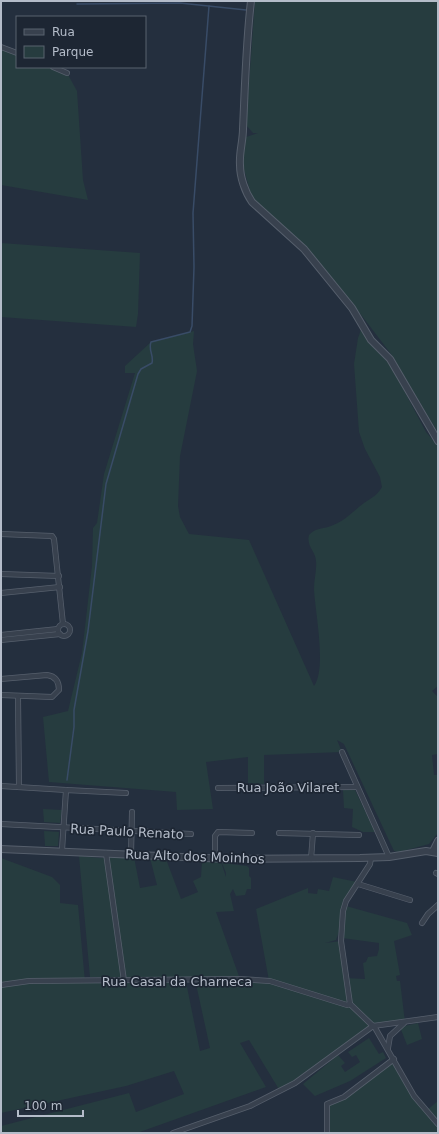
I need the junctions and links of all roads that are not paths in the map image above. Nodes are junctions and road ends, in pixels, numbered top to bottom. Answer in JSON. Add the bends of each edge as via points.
{"nodes":[{"id":1,"x":251,"y":1,"type":"edge"},
{"id":2,"x":1,"y":47,"type":"edge"},
{"id":3,"x":16,"y":53,"type":"edge"},
{"id":4,"x":55,"y":68,"type":"edge"},
{"id":5,"x":67,"y":73,"type":"dead end"},
{"id":6,"x":438,"y":441,"type":"edge"},
{"id":7,"x":1,"y":534,"type":"edge"},
{"id":8,"x":1,"y":574,"type":"edge"},
{"id":9,"x":59,"y":576,"type":"junction"},
{"id":10,"x":60,"y":587,"type":"junction"},
{"id":11,"x":1,"y":593,"type":"edge"},
{"id":12,"x":64,"y":624,"type":"junction"},
{"id":13,"x":58,"y":629,"type":"junction"},
{"id":14,"x":60,"y":634,"type":"junction"},
{"id":15,"x":1,"y":635,"type":"edge"},
{"id":16,"x":1,"y":640,"type":"edge"},
{"id":17,"x":1,"y":679,"type":"edge"},
{"id":18,"x":1,"y":695,"type":"edge"},
{"id":19,"x":18,"y":696,"type":"junction"},
{"id":20,"x":342,"y":752,"type":"dead end"},
{"id":21,"x":1,"y":786,"type":"edge"},
{"id":22,"x":358,"y":786,"type":"junction"},
{"id":23,"x":19,"y":787,"type":"junction"},
{"id":24,"x":218,"y":788,"type":"dead end"},
{"id":25,"x":66,"y":790,"type":"junction"},
{"id":26,"x":126,"y":793,"type":"dead end"},
{"id":27,"x":132,"y":812,"type":"dead end"},
{"id":28,"x":1,"y":824,"type":"edge"},
{"id":29,"x":63,"y":828,"type":"junction"},
{"id":30,"x":132,"y":831,"type":"junction"},
{"id":31,"x":252,"y":833,"type":"dead end"},
{"id":32,"x":280,"y":833,"type":"dead end"},
{"id":33,"x":313,"y":833,"type":"junction"},
{"id":34,"x":192,"y":834,"type":"dead end"},
{"id":35,"x":359,"y":835,"type":"dead end"},
{"id":36,"x":438,"y":841,"type":"edge"},
{"id":37,"x":1,"y":849,"type":"edge"},
{"id":38,"x":62,"y":850,"type":"junction"},
{"id":39,"x":435,"y":852,"type":"edge"},
{"id":40,"x":106,"y":853,"type":"junction"},
{"id":41,"x":131,"y":854,"type":"junction"},
{"id":42,"x":389,"y":857,"type":"junction"},
{"id":43,"x":215,"y":858,"type":"junction"},
{"id":44,"x":371,"y":858,"type":"junction"},
{"id":45,"x":310,"y":859,"type":"junction"},
{"id":46,"x":358,"y":884,"type":"junction"},
{"id":47,"x":410,"y":900,"type":"dead end"},
{"id":48,"x":438,"y":905,"type":"edge"},
{"id":49,"x":422,"y":923,"type":"dead end"},
{"id":50,"x":124,"y":981,"type":"junction"},
{"id":51,"x":1,"y":985,"type":"edge"},
{"id":52,"x":350,"y":1004,"type":"junction"},
{"id":53,"x":438,"y":1017,"type":"edge"},
{"id":54,"x":406,"y":1022,"type":"junction"},
{"id":55,"x":374,"y":1026,"type":"junction"},
{"id":56,"x":388,"y":1048,"type":"junction"},
{"id":57,"x":394,"y":1059,"type":"junction"},
{"id":58,"x":438,"y":1124,"type":"edge"},
{"id":59,"x":173,"y":1133,"type":"edge"},
{"id":60,"x":327,"y":1133,"type":"edge"}],
"edges":[{"from":1,"to":6,"type":"street","via":[[240,161],[248,195],[252,202],[304,249],[352,308],[375,345],[390,359]]},
{"from":2,"to":3,"type":"street"},
{"from":4,"to":5,"type":"street"},
{"from":7,"to":9,"type":"street","via":[[52,536]]},
{"from":8,"to":9,"type":"street"},
{"from":9,"to":10,"type":"street"},
{"from":10,"to":11,"type":"street"},
{"from":10,"to":12,"type":"street"},
{"from":12,"to":13,"type":"street"},
{"from":12,"to":14,"type":"street","via":[[68,626],[69,632],[65,636]]},
{"from":13,"to":14,"type":"street"},
{"from":13,"to":15,"type":"street"},
{"from":14,"to":16,"type":"street"},
{"from":17,"to":19,"type":"street","via":[[47,674],[53,676],[59,685],[59,690],[52,697]]},
{"from":18,"to":19,"type":"street"},
{"from":19,"to":23,"type":"street"},
{"from":20,"to":22,"type":"street"},
{"from":21,"to":23,"type":"street"},
{"from":22,"to":24,"type":"street","name":"Rua João Vilaret"},
{"from":22,"to":42,"type":"street"},
{"from":23,"to":25,"type":"street"},
{"from":25,"to":26,"type":"street"},
{"from":25,"to":29,"type":"street"},
{"from":27,"to":30,"type":"street"},
{"from":28,"to":29,"type":"street","name":"Rua Paulo Renato"},
{"from":29,"to":30,"type":"street","name":"Rua Paulo Renato"},
{"from":29,"to":38,"type":"street"},
{"from":30,"to":34,"type":"street","name":"Rua Paulo Renato"},
{"from":30,"to":41,"type":"street"},
{"from":31,"to":43,"type":"street","via":[[218,832],[215,836]]},
{"from":32,"to":33,"type":"street"},
{"from":33,"to":35,"type":"street"},
{"from":33,"to":45,"type":"street"},
{"from":36,"to":39,"type":"street"},
{"from":37,"to":38,"type":"street","name":"Rua Alto dos Moinhos"},
{"from":38,"to":40,"type":"street","name":"Rua Alto dos Moinhos"},
{"from":39,"to":42,"type":"street","name":"Rua Alto dos Moinhos","via":[[419,851]]},
{"from":40,"to":41,"type":"street","name":"Rua Alto dos Moinhos"},
{"from":40,"to":50,"type":"street"},
{"from":41,"to":43,"type":"street","name":"Rua Alto dos Moinhos"},
{"from":42,"to":44,"type":"street","name":"Rua Alto dos Moinhos"},
{"from":43,"to":45,"type":"street","name":"Rua Alto dos Moinhos"},
{"from":44,"to":45,"type":"street","name":"Rua Alto dos Moinhos"},
{"from":44,"to":46,"type":"street"},
{"from":46,"to":47,"type":"street"},
{"from":46,"to":52,"type":"street","via":[[346,901],[343,911],[341,941]]},
{"from":48,"to":49,"type":"street"},
{"from":50,"to":51,"type":"street","name":"Rua Casal da Charneca","via":[[29,981]]},
{"from":50,"to":52,"type":"street","name":"Rua Casal da Charneca","via":[[270,981],[346,1005]]},
{"from":52,"to":55,"type":"street"},
{"from":53,"to":54,"type":"street"},
{"from":54,"to":55,"type":"street"},
{"from":54,"to":56,"type":"street","via":[[390,1036]]},
{"from":55,"to":56,"type":"street"},
{"from":55,"to":59,"type":"street","via":[[295,1083],[250,1106]]},
{"from":56,"to":57,"type":"street"},
{"from":57,"to":58,"type":"street","via":[[414,1096]]},
{"from":57,"to":60,"type":"street","via":[[344,1097],[327,1104]]}]}
